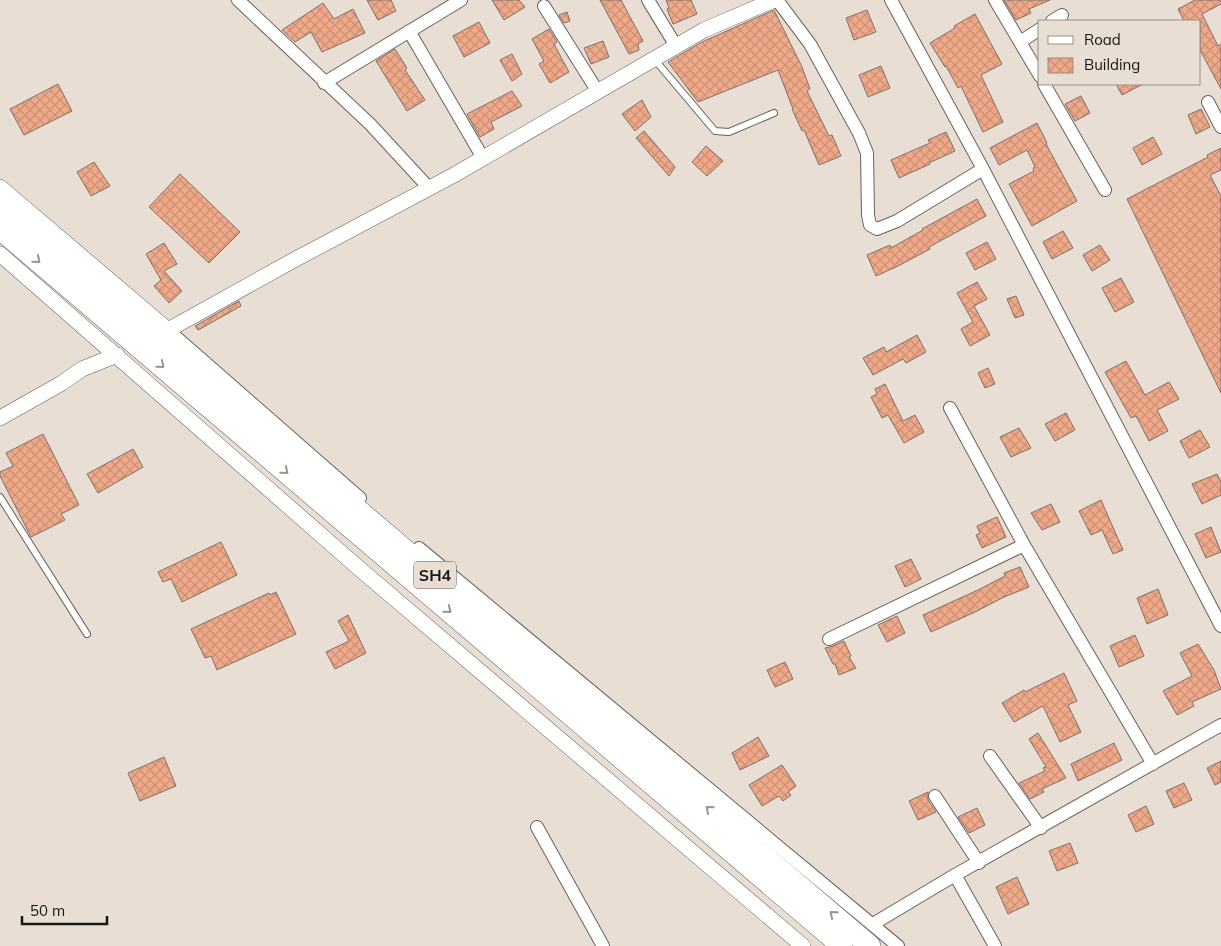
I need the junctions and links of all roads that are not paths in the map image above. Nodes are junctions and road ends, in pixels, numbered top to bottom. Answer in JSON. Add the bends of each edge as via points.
{"nodes":[{"id":1,"x":238,"y":0,"type":"edge"},
{"id":2,"x":461,"y":0,"type":"edge"},
{"id":3,"x":648,"y":0,"type":"edge"},
{"id":4,"x":776,"y":0,"type":"edge"},
{"id":5,"x":891,"y":0,"type":"edge"},
{"id":6,"x":995,"y":0,"type":"edge"},
{"id":7,"x":544,"y":6,"type":"dead end"},
{"id":8,"x":1038,"y":30,"type":"edge"},
{"id":9,"x":410,"y":31,"type":"junction"},
{"id":10,"x":1020,"y":42,"type":"junction"},
{"id":11,"x":676,"y":46,"type":"junction"},
{"id":12,"x":654,"y":59,"type":"junction"},
{"id":13,"x":1038,"y":73,"type":"edge"},
{"id":14,"x":324,"y":82,"type":"junction"},
{"id":15,"x":1045,"y":85,"type":"edge"},
{"id":16,"x":598,"y":92,"type":"junction"},
{"id":17,"x":1208,"y":102,"type":"dead end"},
{"id":18,"x":774,"y":113,"type":"dead end"},
{"id":19,"x":1221,"y":127,"type":"edge"},
{"id":20,"x":483,"y":158,"type":"junction"},
{"id":21,"x":983,"y":169,"type":"junction"},
{"id":22,"x":0,"y":187,"type":"edge"},
{"id":23,"x":429,"y":188,"type":"junction"},
{"id":24,"x":1105,"y":190,"type":"dead end"},
{"id":25,"x":0,"y":205,"type":"edge"},
{"id":26,"x":0,"y":229,"type":"edge"},
{"id":27,"x":0,"y":254,"type":"edge"},
{"id":28,"x":168,"y":330,"type":"junction"},
{"id":29,"x":117,"y":355,"type":"junction"},
{"id":30,"x":950,"y":408,"type":"dead end"},
{"id":31,"x":0,"y":418,"type":"edge"},
{"id":32,"x":0,"y":497,"type":"edge"},
{"id":33,"x":1024,"y":545,"type":"junction"},
{"id":34,"x":1221,"y":626,"type":"edge"},
{"id":35,"x":87,"y":634,"type":"dead end"},
{"id":36,"x":829,"y":639,"type":"dead end"},
{"id":37,"x":1221,"y":725,"type":"edge"},
{"id":38,"x":990,"y":756,"type":"dead end"},
{"id":39,"x":1153,"y":764,"type":"junction"},
{"id":40,"x":934,"y":796,"type":"dead end"},
{"id":41,"x":538,"y":827,"type":"dead end"},
{"id":42,"x":1041,"y":828,"type":"junction"},
{"id":43,"x":979,"y":862,"type":"junction"},
{"id":44,"x":955,"y":875,"type":"junction"},
{"id":45,"x":873,"y":924,"type":"junction"},
{"id":46,"x":603,"y":946,"type":"edge"},
{"id":47,"x":803,"y":946,"type":"edge"},
{"id":48,"x":842,"y":946,"type":"edge"},
{"id":49,"x":870,"y":946,"type":"edge"},
{"id":50,"x":898,"y":946,"type":"edge"},
{"id":51,"x":995,"y":946,"type":"edge"}],
"edges":[{"from":1,"to":14,"type":"street"},
{"from":2,"to":9,"type":"street"},
{"from":3,"to":11,"type":"street"},
{"from":4,"to":11,"type":"street","via":[[704,30]]},
{"from":4,"to":21,"type":"street","via":[[810,44],[859,133],[867,153],[870,225],[877,229],[896,221]]},
{"from":5,"to":21,"type":"street"},
{"from":6,"to":10,"type":"street"},
{"from":7,"to":16,"type":"street"},
{"from":8,"to":10,"type":"street"},
{"from":9,"to":14,"type":"street"},
{"from":9,"to":20,"type":"street"},
{"from":10,"to":13,"type":"street"},
{"from":11,"to":12,"type":"street"},
{"from":12,"to":16,"type":"street"},
{"from":12,"to":18,"type":"lane","via":[[715,131],[729,132]]},
{"from":14,"to":23,"type":"street","via":[[370,124]]},
{"from":15,"to":24,"type":"street"},
{"from":16,"to":20,"type":"street"},
{"from":17,"to":19,"type":"street"},
{"from":20,"to":23,"type":"street"},
{"from":21,"to":34,"type":"street"},
{"from":22,"to":28,"type":"street"},
{"from":23,"to":28,"type":"street"},
{"from":49,"to":25,"type":"highway","number":"SH4","one_way":true},
{"from":26,"to":48,"type":"highway","number":"SH4","one_way":true},
{"from":27,"to":29,"type":"street"},
{"from":28,"to":45,"type":"street","via":[[388,523]]},
{"from":29,"to":31,"type":"street","via":[[82,369]]},
{"from":29,"to":47,"type":"street","via":[[368,576]]},
{"from":30,"to":33,"type":"street"},
{"from":32,"to":35,"type":"lane"},
{"from":33,"to":36,"type":"street"},
{"from":33,"to":39,"type":"street"},
{"from":37,"to":39,"type":"street"},
{"from":38,"to":42,"type":"street"},
{"from":39,"to":42,"type":"street"},
{"from":40,"to":43,"type":"street"},
{"from":41,"to":46,"type":"street"},
{"from":42,"to":43,"type":"street"},
{"from":43,"to":44,"type":"street"},
{"from":44,"to":45,"type":"street"},
{"from":44,"to":51,"type":"street"},
{"from":45,"to":50,"type":"street"}]}
